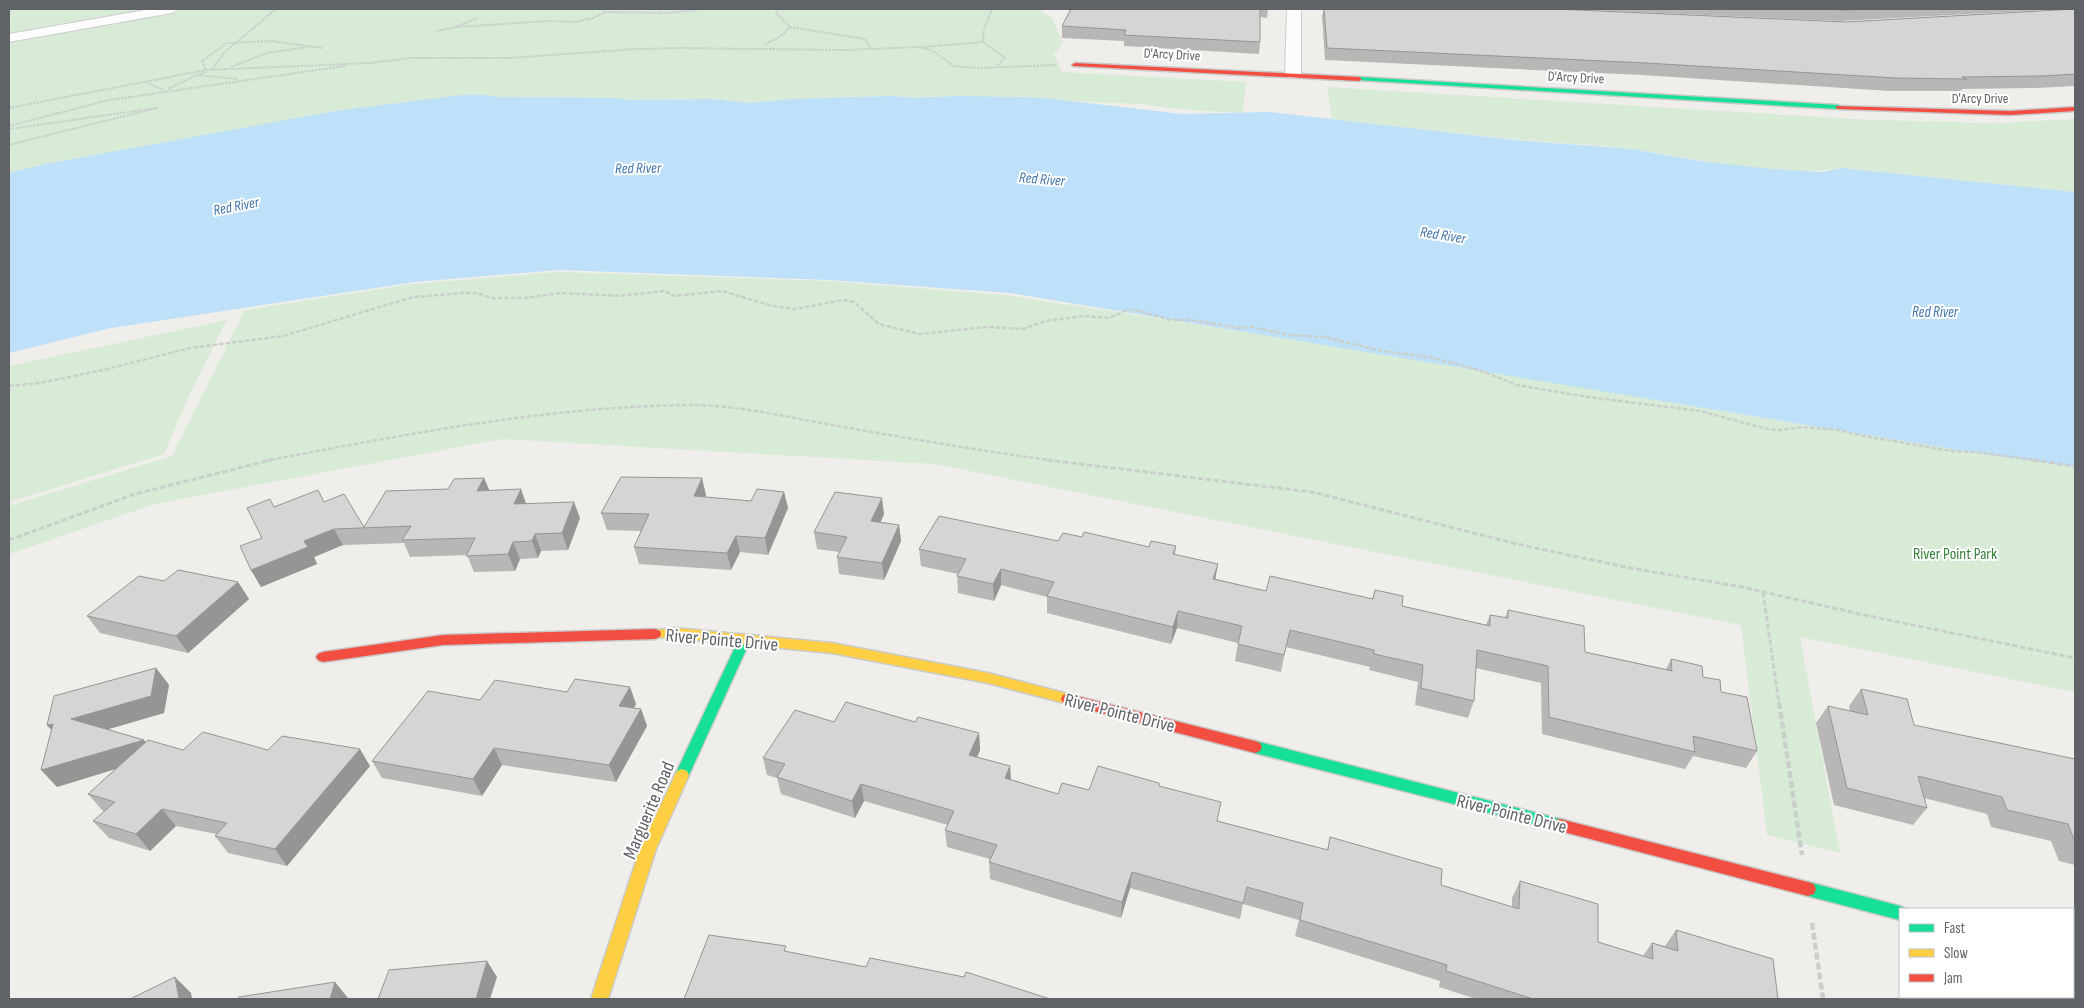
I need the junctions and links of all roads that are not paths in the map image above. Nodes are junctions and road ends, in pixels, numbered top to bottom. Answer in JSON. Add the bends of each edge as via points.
{"nodes":[{"id":1,"x":172,"y":9,"type":"edge"},
{"id":2,"x":1294,"y":9,"type":"edge"},
{"id":3,"x":2040,"y":9,"type":"edge"},
{"id":4,"x":2075,"y":14,"type":"edge"},
{"id":5,"x":2057,"y":15,"type":"junction"},
{"id":6,"x":2028,"y":17,"type":"edge"},
{"id":7,"x":2075,"y":22,"type":"edge"},
{"id":8,"x":9,"y":38,"type":"edge"},
{"id":9,"x":1075,"y":65,"type":"road end"},
{"id":10,"x":1293,"y":75,"type":"junction"},
{"id":11,"x":2075,"y":109,"type":"edge"},
{"id":12,"x":744,"y":641,"type":"junction"},
{"id":13,"x":323,"y":657,"type":"dead end"},
{"id":14,"x":1899,"y":913,"type":"edge"},
{"id":15,"x":599,"y":999,"type":"edge"}],
"edges":[{"from":1,"to":8,"type":"street"},
{"from":2,"to":10,"type":"street"},
{"from":3,"to":5,"type":"street"},
{"from":4,"to":5,"type":"street"},
{"from":5,"to":6,"type":"street"},
{"from":5,"to":7,"type":"street"},
{"from":9,"to":10,"type":"street","name":"D'Arcy Drive"},
{"from":10,"to":11,"type":"street","name":"D'Arcy Drive","via":[[1936,112],[2010,113]]},
{"from":12,"to":13,"type":"street","name":"River Pointe Drive","via":[[675,633],[443,640]]},
{"from":12,"to":14,"type":"street","name":"River Pointe Drive","via":[[832,648],[988,678]]},
{"from":12,"to":15,"type":"street","name":"Marguerite Road","via":[[648,849]]}]}
